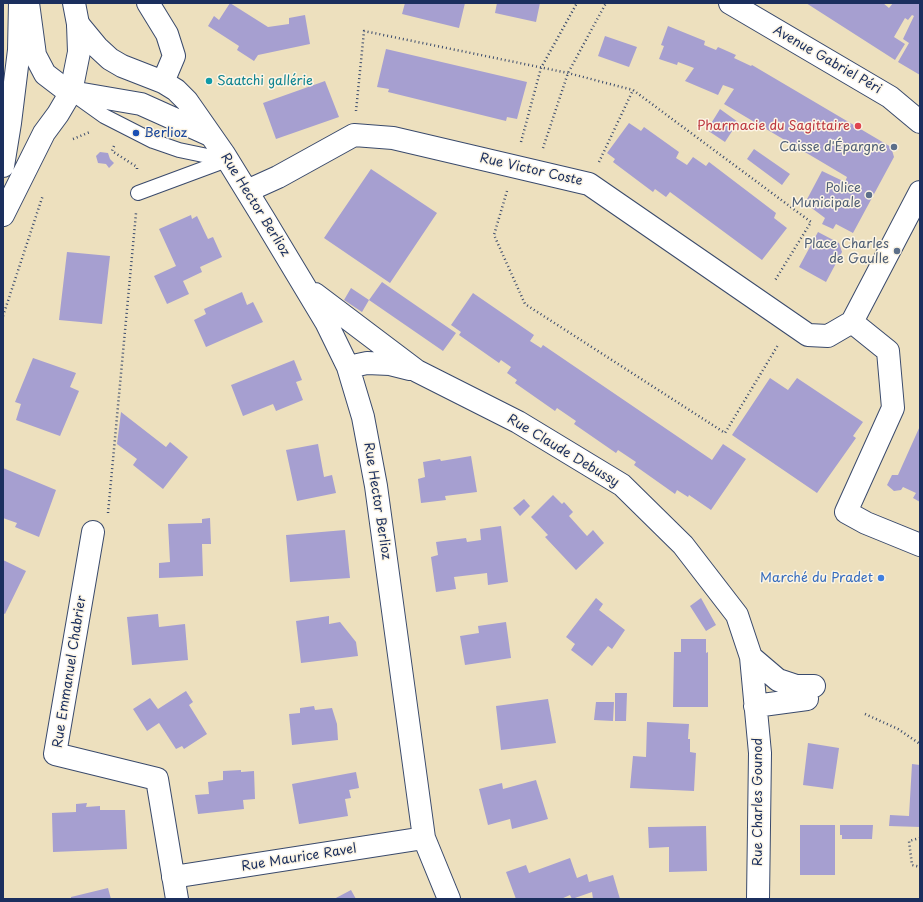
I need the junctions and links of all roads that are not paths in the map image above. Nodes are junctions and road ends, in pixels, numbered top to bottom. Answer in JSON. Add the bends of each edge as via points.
{"nodes":[{"id":1,"x":20,"y":3,"type":"edge"},
{"id":2,"x":28,"y":3,"type":"edge"},
{"id":3,"x":74,"y":3,"type":"edge"},
{"id":4,"x":148,"y":3,"type":"edge"},
{"id":5,"x":735,"y":4,"type":"edge"},
{"id":6,"x":78,"y":24,"type":"junction"},
{"id":7,"x":164,"y":82,"type":"junction"},
{"id":8,"x":71,"y":92,"type":"junction"},
{"id":9,"x":920,"y":122,"type":"edge"},
{"id":10,"x":211,"y":136,"type":"junction"},
{"id":11,"x":227,"y":160,"type":"junction"},
{"id":12,"x":3,"y":166,"type":"edge"},
{"id":13,"x":247,"y":191,"type":"junction"},
{"id":14,"x":920,"y":192,"type":"edge"},
{"id":15,"x":138,"y":193,"type":"road end"},
{"id":16,"x":3,"y":216,"type":"edge"},
{"id":17,"x":303,"y":284,"type":"junction"},
{"id":18,"x":852,"y":322,"type":"junction"},
{"id":19,"x":348,"y":367,"type":"junction"},
{"id":20,"x":417,"y":371,"type":"junction"},
{"id":21,"x":93,"y":532,"type":"road end"},
{"id":22,"x":920,"y":545,"type":"edge"},
{"id":23,"x":751,"y":657,"type":"junction"},
{"id":24,"x":755,"y":706,"type":"junction"},
{"id":25,"x":424,"y":838,"type":"junction"},
{"id":26,"x":174,"y":877,"type":"junction"},
{"id":27,"x":177,"y":899,"type":"edge"},
{"id":28,"x":450,"y":899,"type":"edge"},
{"id":29,"x":758,"y":899,"type":"edge"}],
"edges":[{"from":1,"to":12,"type":"street","via":[[18,50]]},
{"from":2,"to":8,"type":"street","via":[[35,55],[45,74]]},
{"from":3,"to":6,"type":"street"},
{"from":4,"to":7,"type":"street","via":[[167,34],[174,56]]},
{"from":5,"to":9,"type":"street","name":"Avenue Gabriel Péri","via":[[890,97]]},
{"from":6,"to":7,"type":"street","name":"Rue Hector Berlioz","via":[[110,59]]},
{"from":6,"to":8,"type":"street","via":[[79,52]]},
{"from":7,"to":10,"type":"street","name":"Rue Hector Berlioz","via":[[187,101]]},
{"from":8,"to":10,"type":"street","via":[[141,104]]},
{"from":8,"to":11,"type":"lane","via":[[104,116],[153,141],[179,150]]},
{"from":8,"to":16,"type":"street","via":[[44,133]]},
{"from":10,"to":11,"type":"street","name":"Rue Hector Berlioz"},
{"from":11,"to":13,"type":"street","name":"Rue Hector Berlioz"},
{"from":11,"to":15,"type":"lane"},
{"from":13,"to":17,"type":"street","name":"Rue Hector Berlioz"},
{"from":13,"to":18,"type":"street","name":"Rue Victor Coste","via":[[354,135],[393,138],[589,184],[808,336],[828,336]]},
{"from":14,"to":18,"type":"street"},
{"from":17,"to":19,"type":"street","name":"Rue Hector Berlioz","via":[[326,322]]},
{"from":17,"to":20,"type":"street","name":"Rue Claude Debussy"},
{"from":18,"to":22,"type":"street","via":[[888,351],[893,408],[846,512]]},
{"from":19,"to":20,"type":"street","name":"Rue Claude Debussy","via":[[367,363],[390,364]]},
{"from":19,"to":25,"type":"street","name":"Rue Hector Berlioz","via":[[363,417],[376,486]]},
{"from":20,"to":23,"type":"street","name":"Rue Claude Debussy","via":[[518,422],[622,485],[683,545],[737,615]]},
{"from":21,"to":26,"type":"street","name":"Rue Emmanuel Chabrier","via":[[55,754],[157,779]]},
{"from":23,"to":24,"type":"street","name":"Rue Claude Debussy"},
{"from":23,"to":24,"type":"street","via":[[778,680],[811,692]]},
{"from":24,"to":29,"type":"street","name":"Rue Charles Gounod","via":[[760,753]]},
{"from":25,"to":26,"type":"street","name":"Rue Maurice Ravel"},
{"from":25,"to":28,"type":"street","name":"Rue Hector Berlioz"},
{"from":26,"to":27,"type":"street"}]}
